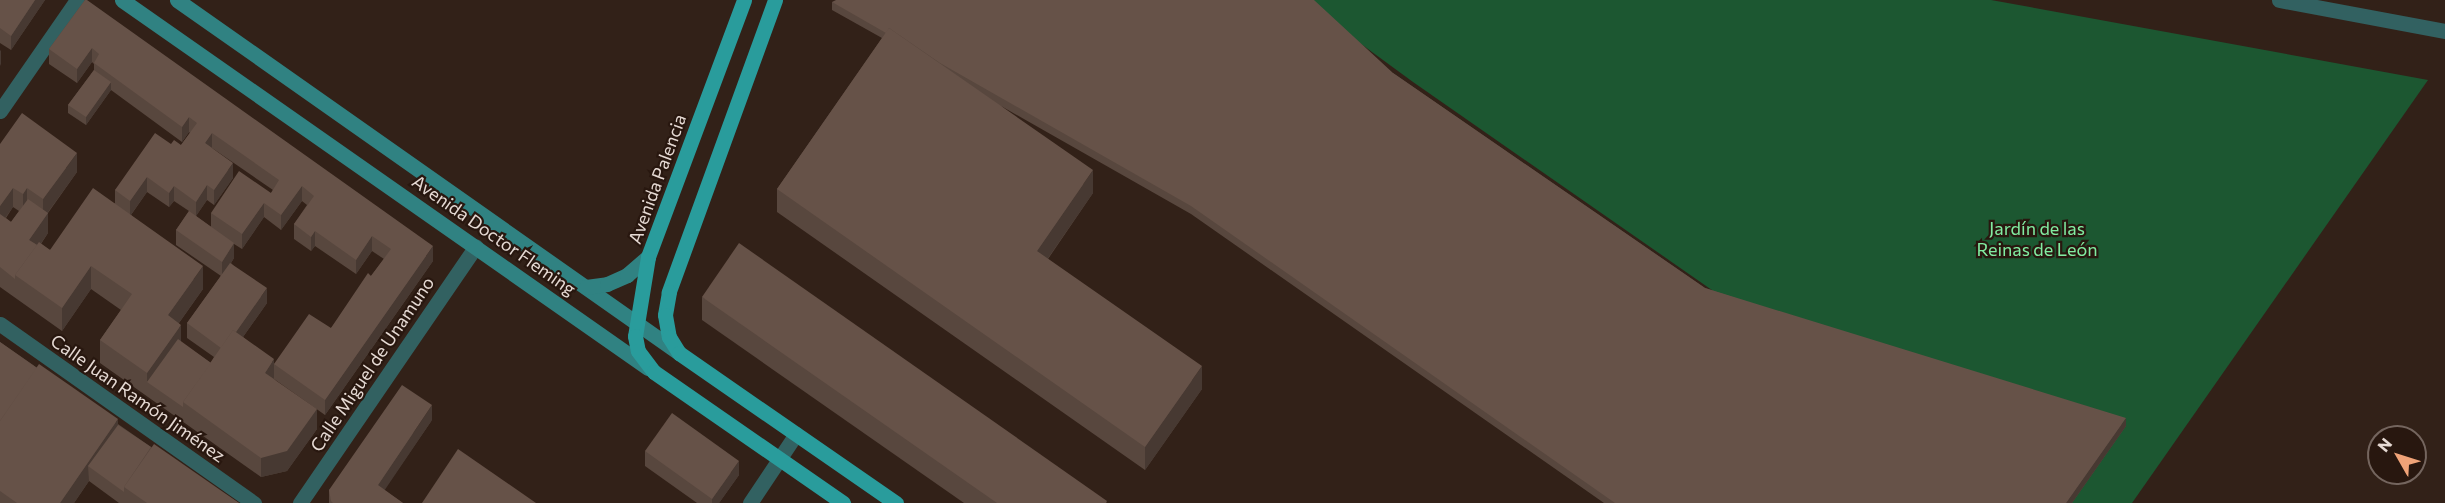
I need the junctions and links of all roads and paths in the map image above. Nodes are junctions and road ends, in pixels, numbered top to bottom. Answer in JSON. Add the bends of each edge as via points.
{"nodes":[{"id":1,"x":77,"y":0,"type":"edge"},
{"id":2,"x":122,"y":0,"type":"edge"},
{"id":3,"x":177,"y":0,"type":"edge"},
{"id":4,"x":744,"y":0,"type":"edge"},
{"id":5,"x":775,"y":0,"type":"edge"},
{"id":6,"x":2279,"y":0,"type":"edge"},
{"id":7,"x":2445,"y":31,"type":"edge"},
{"id":8,"x":0,"y":111,"type":"edge"},
{"id":9,"x":476,"y":246,"type":"junction"},
{"id":10,"x":648,"y":257,"type":"junction"},
{"id":11,"x":586,"y":287,"type":"junction"},
{"id":12,"x":637,"y":322,"type":"junction"},
{"id":13,"x":0,"y":324,"type":"edge"},
{"id":14,"x":679,"y":353,"type":"junction"},
{"id":15,"x":654,"y":372,"type":"junction"},
{"id":16,"x":796,"y":434,"type":"junction"},
{"id":17,"x":779,"y":459,"type":"junction"},
{"id":18,"x":254,"y":503,"type":"edge"},
{"id":19,"x":300,"y":503,"type":"edge"},
{"id":20,"x":750,"y":503,"type":"edge"},
{"id":21,"x":843,"y":503,"type":"edge"},
{"id":22,"x":896,"y":503,"type":"edge"}],
"edges":[{"from":1,"to":8,"type":"street"},
{"from":2,"to":9,"type":"main road","name":"Avenida Doctor Fleming"},
{"from":3,"to":11,"type":"main road","name":"Avenida Doctor Fleming"},
{"from":4,"to":10,"type":"main road","name":"Avenida Palencia"},
{"from":5,"to":14,"type":"main road","via":[[669,292],[665,315],[669,337]]},
{"from":6,"to":7,"type":"street"},
{"from":9,"to":15,"type":"main road","name":"Avenida Doctor Fleming"},
{"from":9,"to":19,"type":"street","name":"Calle Miguel de Unamuno"},
{"from":10,"to":11,"type":"main road","via":[[627,275],[607,284]]},
{"from":10,"to":12,"type":"main road","name":"Avenida Palencia"},
{"from":11,"to":12,"type":"main road","name":"Avenida Doctor Fleming"},
{"from":12,"to":14,"type":"main road","name":"Avenida Doctor Fleming"},
{"from":12,"to":15,"type":"main road","name":"Avenida Palencia","via":[[638,351]]},
{"from":13,"to":18,"type":"street","name":"Calle Juan Ramón Jiménez"},
{"from":14,"to":16,"type":"main road","name":"Avenida Doctor Fleming"},
{"from":15,"to":17,"type":"main road","name":"Avenida Doctor Fleming"},
{"from":16,"to":17,"type":"street"},
{"from":16,"to":22,"type":"main road","name":"Avenida Doctor Fleming"},
{"from":17,"to":20,"type":"street"},
{"from":17,"to":21,"type":"main road","name":"Avenida Doctor Fleming"}]}
